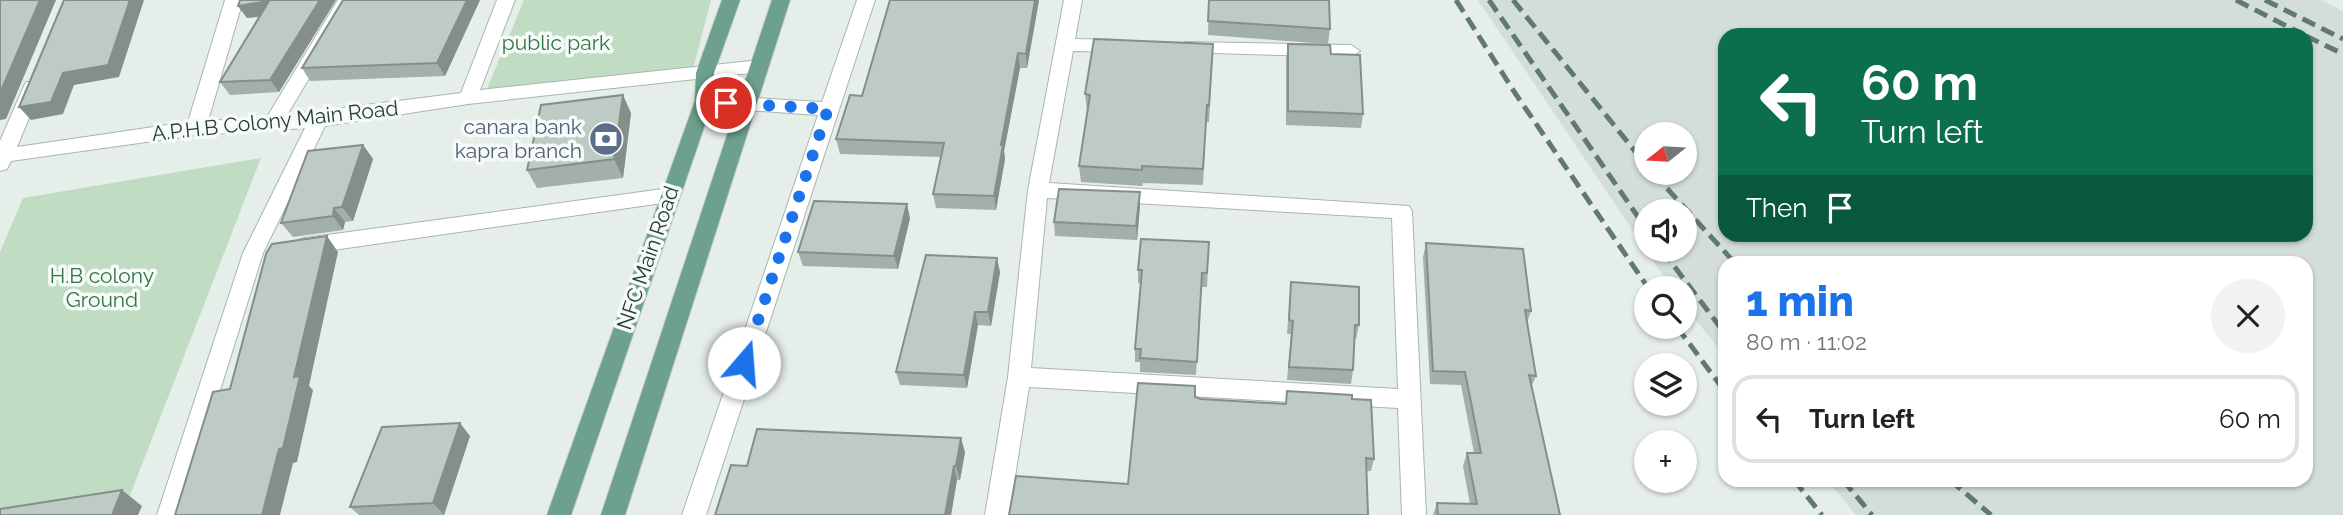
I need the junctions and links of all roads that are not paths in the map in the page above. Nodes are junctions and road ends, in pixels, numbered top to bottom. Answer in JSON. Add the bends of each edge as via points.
{"nodes":[{"id":1,"x":234,"y":0,"type":"edge"},
{"id":2,"x":347,"y":0,"type":"edge"},
{"id":3,"x":506,"y":0,"type":"edge"},
{"id":4,"x":731,"y":0,"type":"edge"},
{"id":5,"x":781,"y":0,"type":"edge"},
{"id":6,"x":866,"y":0,"type":"edge"},
{"id":7,"x":1073,"y":0,"type":"edge"},
{"id":8,"x":1064,"y":45,"type":"junction"},
{"id":9,"x":1146,"y":47,"type":"edge"},
{"id":10,"x":1173,"y":47,"type":"edge"},
{"id":11,"x":1351,"y":51,"type":"dead end"},
{"id":12,"x":41,"y":65,"type":"edge"},
{"id":13,"x":760,"y":66,"type":"junction"},
{"id":14,"x":705,"y":73,"type":"junction"},
{"id":15,"x":468,"y":98,"type":"junction"},
{"id":16,"x":704,"y":101,"type":"junction"},
{"id":17,"x":747,"y":104,"type":"junction"},
{"id":18,"x":828,"y":109,"type":"junction"},
{"id":19,"x":274,"y":121,"type":"junction"},
{"id":20,"x":318,"y":121,"type":"junction"},
{"id":21,"x":196,"y":128,"type":"junction"},
{"id":22,"x":1,"y":158,"type":"edge"},
{"id":23,"x":1038,"y":190,"type":"junction"},
{"id":24,"x":670,"y":195,"type":"junction"},
{"id":25,"x":253,"y":253,"type":"junction"},
{"id":26,"x":1019,"y":377,"type":"junction"},
{"id":27,"x":1408,"y":399,"type":"junction"},
{"id":28,"x":169,"y":515,"type":"edge"},
{"id":29,"x":559,"y":515,"type":"edge"},
{"id":30,"x":612,"y":515,"type":"edge"},
{"id":31,"x":694,"y":515,"type":"edge"},
{"id":32,"x":997,"y":515,"type":"edge"},
{"id":33,"x":1414,"y":515,"type":"edge"}],
"edges":[{"from":1,"to":21,"type":"street"},
{"from":2,"to":19,"type":"street"},
{"from":3,"to":15,"type":"street"},
{"from":4,"to":14,"type":"main road","name":"NFC Main Road"},
{"from":5,"to":13,"type":"main road"},
{"from":6,"to":18,"type":"street"},
{"from":7,"to":8,"type":"street"},
{"from":8,"to":9,"type":"street"},
{"from":8,"to":23,"type":"street"},
{"from":10,"to":11,"type":"street"},
{"from":12,"to":22,"type":"street"},
{"from":13,"to":14,"type":"street","name":"A.P.H.B Colony Main Road"},
{"from":13,"to":17,"type":"main road"},
{"from":14,"to":15,"type":"street","name":"A.P.H.B Colony Main Road"},
{"from":14,"to":16,"type":"main road","name":"NFC Main Road"},
{"from":15,"to":20,"type":"street","name":"A.P.H.B Colony Main Road"},
{"from":16,"to":17,"type":"street"},
{"from":16,"to":24,"type":"main road","name":"NFC Main Road"},
{"from":17,"to":18,"type":"street"},
{"from":17,"to":30,"type":"main road"},
{"from":18,"to":31,"type":"street"},
{"from":19,"to":20,"type":"street","name":"A.P.H.B Colony Main Road"},
{"from":19,"to":21,"type":"street","name":"A.P.H.B Colony Main Road"},
{"from":20,"to":25,"type":"street"},
{"from":21,"to":22,"type":"street","name":"A.P.H.B Colony Main Road"},
{"from":23,"to":26,"type":"street"},
{"from":23,"to":27,"type":"street","via":[[1402,211]]},
{"from":24,"to":25,"type":"street"},
{"from":24,"to":29,"type":"main road","name":"NFC Main Road"},
{"from":25,"to":28,"type":"street"},
{"from":26,"to":27,"type":"street"},
{"from":26,"to":32,"type":"street"},
{"from":27,"to":33,"type":"street"}]}
